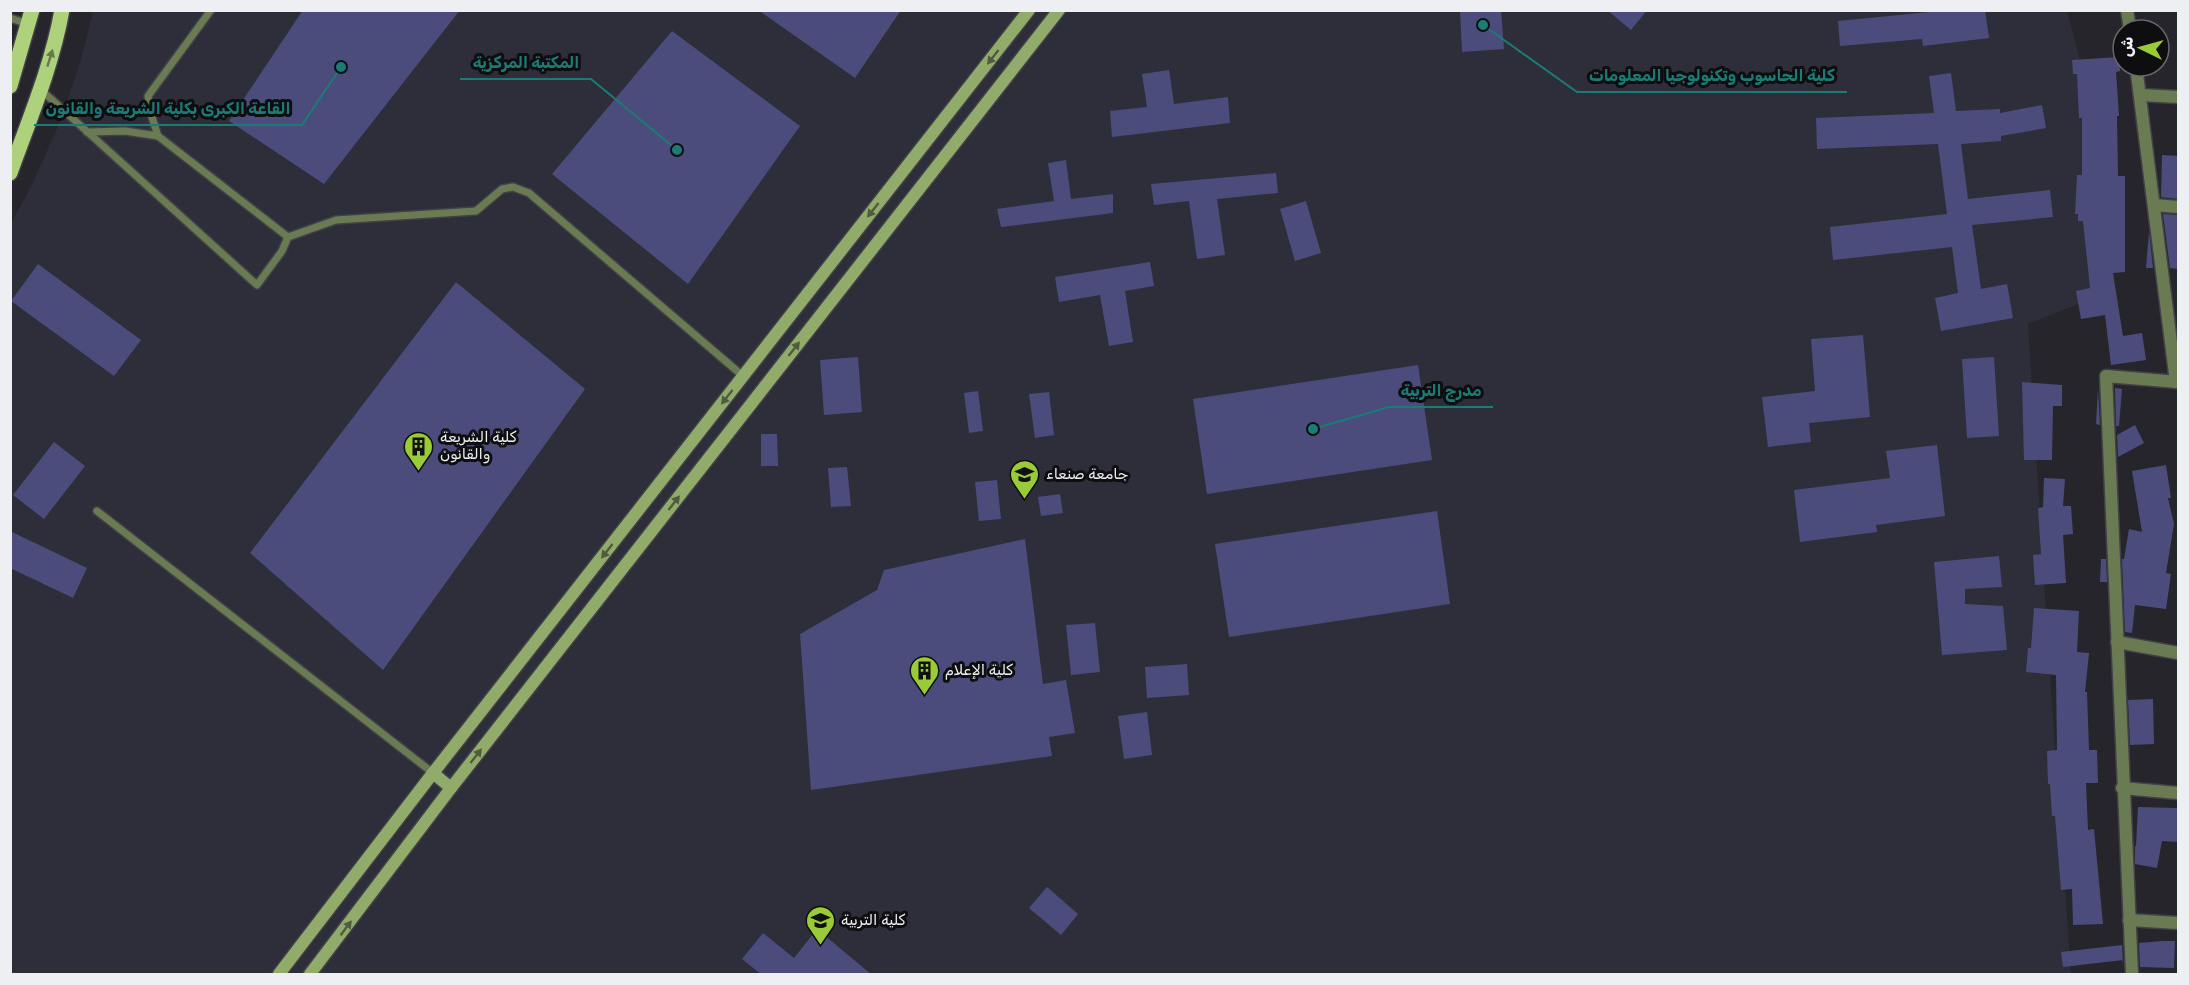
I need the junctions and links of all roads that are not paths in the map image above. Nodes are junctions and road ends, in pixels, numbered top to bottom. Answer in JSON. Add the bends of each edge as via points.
{"nodes":[{"id":1,"x":62,"y":10,"type":"edge"},
{"id":2,"x":211,"y":10,"type":"edge"},
{"id":3,"x":1029,"y":10,"type":"edge"},
{"id":4,"x":1059,"y":10,"type":"edge"},
{"id":5,"x":30,"y":17,"type":"edge"},
{"id":6,"x":10,"y":18,"type":"edge"},
{"id":7,"x":2138,"y":78,"type":"edge"},
{"id":8,"x":10,"y":86,"type":"edge"},
{"id":9,"x":40,"y":89,"type":"junction"},
{"id":10,"x":2140,"y":95,"type":"junction"},
{"id":11,"x":2178,"y":97,"type":"edge"},
{"id":12,"x":87,"y":132,"type":"junction"},
{"id":13,"x":158,"y":136,"type":"junction"},
{"id":14,"x":10,"y":173,"type":"edge"},
{"id":15,"x":2154,"y":205,"type":"junction"},
{"id":16,"x":2178,"y":207,"type":"edge"},
{"id":17,"x":288,"y":237,"type":"junction"},
{"id":18,"x":743,"y":376,"type":"junction"},
{"id":19,"x":2177,"y":382,"type":"edge"},
{"id":20,"x":97,"y":511,"type":"dead end"},
{"id":21,"x":2116,"y":642,"type":"junction"},
{"id":22,"x":2178,"y":653,"type":"edge"},
{"id":23,"x":433,"y":773,"type":"junction"},
{"id":24,"x":451,"y":788,"type":"junction"},
{"id":25,"x":2122,"y":788,"type":"junction"},
{"id":26,"x":2178,"y":793,"type":"edge"},
{"id":27,"x":2129,"y":920,"type":"junction"},
{"id":28,"x":2178,"y":923,"type":"edge"},
{"id":29,"x":279,"y":975,"type":"edge"},
{"id":30,"x":310,"y":975,"type":"edge"},
{"id":31,"x":2132,"y":975,"type":"edge"}],
"edges":[{"from":9,"to":1,"type":"main road","one_way":true},
{"from":2,"to":13,"type":"lane","via":[[148,96]]},
{"from":3,"to":18,"type":"street","one_way":true},
{"from":24,"to":4,"type":"street","one_way":true},
{"from":5,"to":6,"type":"lane"},
{"from":5,"to":8,"type":"main road"},
{"from":7,"to":10,"type":"street"},
{"from":9,"to":12,"type":"lane"},
{"from":9,"to":14,"type":"main road"},
{"from":10,"to":11,"type":"street"},
{"from":10,"to":15,"type":"street"},
{"from":12,"to":13,"type":"lane","via":[[125,131]]},
{"from":12,"to":17,"type":"lane","via":[[257,285]]},
{"from":13,"to":17,"type":"lane"},
{"from":15,"to":16,"type":"street"},
{"from":15,"to":19,"type":"street"},
{"from":17,"to":18,"type":"lane","via":[[336,220],[476,211],[502,189],[513,187],[529,193]]},
{"from":18,"to":23,"type":"street","one_way":true},
{"from":19,"to":21,"type":"street","via":[[2106,376]]},
{"from":20,"to":23,"type":"lane"},
{"from":21,"to":22,"type":"street"},
{"from":21,"to":25,"type":"street"},
{"from":23,"to":24,"type":"street"},
{"from":23,"to":29,"type":"street"},
{"from":30,"to":24,"type":"street","one_way":true},
{"from":25,"to":26,"type":"street"},
{"from":25,"to":27,"type":"street"},
{"from":27,"to":28,"type":"street"},
{"from":27,"to":31,"type":"street"}]}
